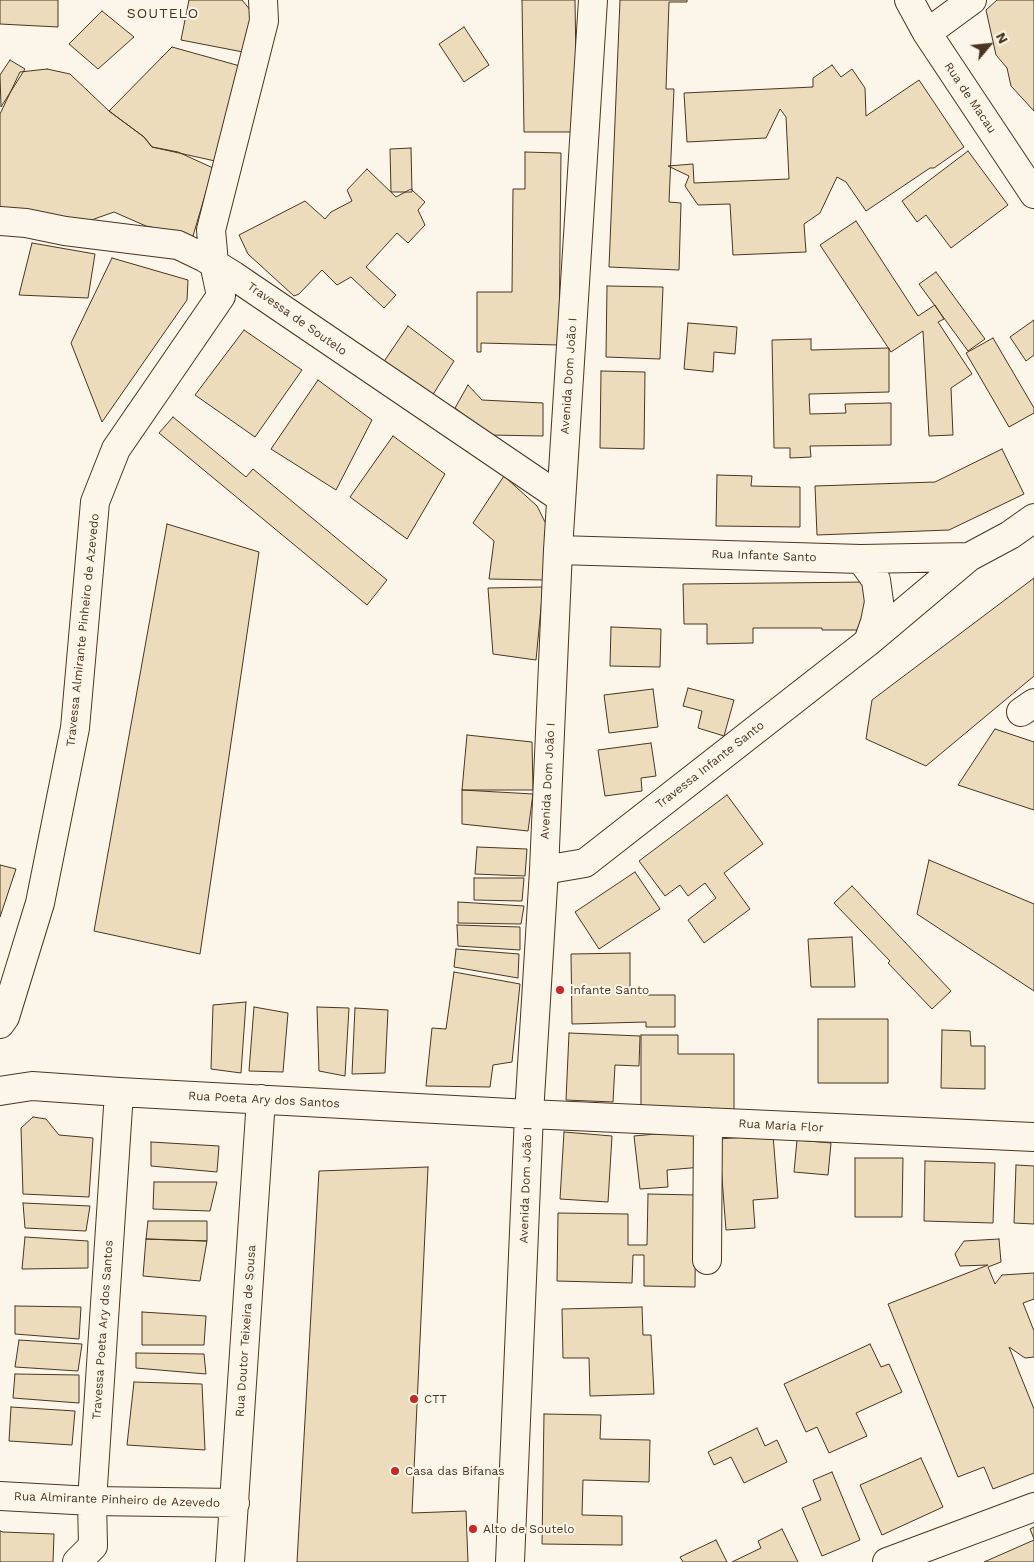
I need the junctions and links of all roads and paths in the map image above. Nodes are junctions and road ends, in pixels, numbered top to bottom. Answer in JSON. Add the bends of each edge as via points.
{"nodes":[{"id":1,"x":263,"y":0,"type":"edge"},
{"id":2,"x":593,"y":0,"type":"edge"},
{"id":3,"x":908,"y":0,"type":"edge"},
{"id":4,"x":972,"y":0,"type":"edge"},
{"id":5,"x":927,"y":33,"type":"junction"},
{"id":6,"x":1034,"y":194,"type":"edge"},
{"id":7,"x":0,"y":221,"type":"edge"},
{"id":8,"x":214,"y":264,"type":"junction"},
{"id":9,"x":561,"y":498,"type":"junction"},
{"id":10,"x":1034,"y":518,"type":"edge"},
{"id":11,"x":558,"y":550,"type":"junction"},
{"id":12,"x":969,"y":558,"type":"junction"},
{"id":13,"x":861,"y":559,"type":"junction"},
{"id":14,"x":868,"y":642,"type":"junction"},
{"id":15,"x":544,"y":870,"type":"junction"},
{"id":16,"x":0,"y":1024,"type":"edge"},
{"id":17,"x":0,"y":1091,"type":"edge"},
{"id":18,"x":119,"y":1092,"type":"junction"},
{"id":19,"x":261,"y":1099,"type":"junction"},
{"id":20,"x":529,"y":1114,"type":"junction"},
{"id":21,"x":708,"y":1122,"type":"junction"},
{"id":22,"x":1034,"y":1137,"type":"edge"},
{"id":23,"x":707,"y":1260,"type":"dead end"},
{"id":24,"x":0,"y":1496,"type":"edge"},
{"id":25,"x":92,"y":1501,"type":"junction"},
{"id":26,"x":234,"y":1503,"type":"junction"},
{"id":27,"x":1034,"y":1507,"type":"edge"},
{"id":28,"x":933,"y":1554,"type":"edge"},
{"id":29,"x":77,"y":1562,"type":"edge"},
{"id":30,"x":230,"y":1562,"type":"edge"},
{"id":31,"x":510,"y":1562,"type":"edge"},
{"id":32,"x":888,"y":1562,"type":"edge"}],
"edges":[{"from":1,"to":8,"type":"street","name":"Travessa Almirante Pinheiro de Azevedo","via":[[264,21],[211,230]]},
{"from":2,"to":9,"type":"street","name":"Avenida Dom João I"},
{"from":3,"to":5,"type":"street","name":"Rua de Macau"},
{"from":4,"to":5,"type":"street"},
{"from":5,"to":6,"type":"street","name":"Rua de Macau"},
{"from":7,"to":8,"type":"street","name":"Travessa de Soutelo","via":[[178,245]]},
{"from":8,"to":9,"type":"street","name":"Travessa de Soutelo"},
{"from":8,"to":16,"type":"street","name":"Travessa Almirante Pinheiro de Azevedo","via":[[221,296],[116,449],[96,502],[75,728],[40,903]]},
{"from":9,"to":11,"type":"street","name":"Avenida Dom João I"},
{"from":10,"to":12,"type":"street"},
{"from":11,"to":13,"type":"street","name":"Rua Infante Santo"},
{"from":11,"to":15,"type":"street","name":"Avenida Dom João I"},
{"from":12,"to":13,"type":"street","name":"Rua Infante Santo"},
{"from":12,"to":14,"type":"street","name":"Travessa Infante Santo"},
{"from":13,"to":14,"type":"street","via":[[876,580],[879,602]]},
{"from":14,"to":15,"type":"street","name":"Travessa Infante Santo","via":[[584,863]]},
{"from":15,"to":20,"type":"street","name":"Avenida Dom João I"},
{"from":17,"to":18,"type":"street","name":"Rua Poeta Ary dos Santos","via":[[32,1086]]},
{"from":18,"to":19,"type":"street","name":"Rua Poeta Ary dos Santos"},
{"from":18,"to":25,"type":"street","name":"Travessa Poeta Ary dos Santos"},
{"from":19,"to":20,"type":"street","name":"Rua Poeta Ary dos Santos"},
{"from":19,"to":26,"type":"street","name":"Rua Doutor Teixeira de Sousa"},
{"from":20,"to":21,"type":"street","name":"Rua Maria Flor"},
{"from":20,"to":31,"type":"street","name":"Avenida Dom João I"},
{"from":21,"to":22,"type":"street","name":"Rua Maria Flor"},
{"from":21,"to":23,"type":"street"},
{"from":24,"to":25,"type":"street","name":"Rua Almirante Pinheiro de Azevedo"},
{"from":25,"to":26,"type":"street","name":"Rua Almirante Pinheiro de Azevedo"},
{"from":25,"to":29,"type":"street","name":"Travessa Poeta Ary dos Santos","via":[[93,1546]]},
{"from":26,"to":30,"type":"street","name":"Rua Doutor Teixeira de Sousa"},
{"from":27,"to":28,"type":"street"},
{"from":28,"to":32,"type":"street"}]}
